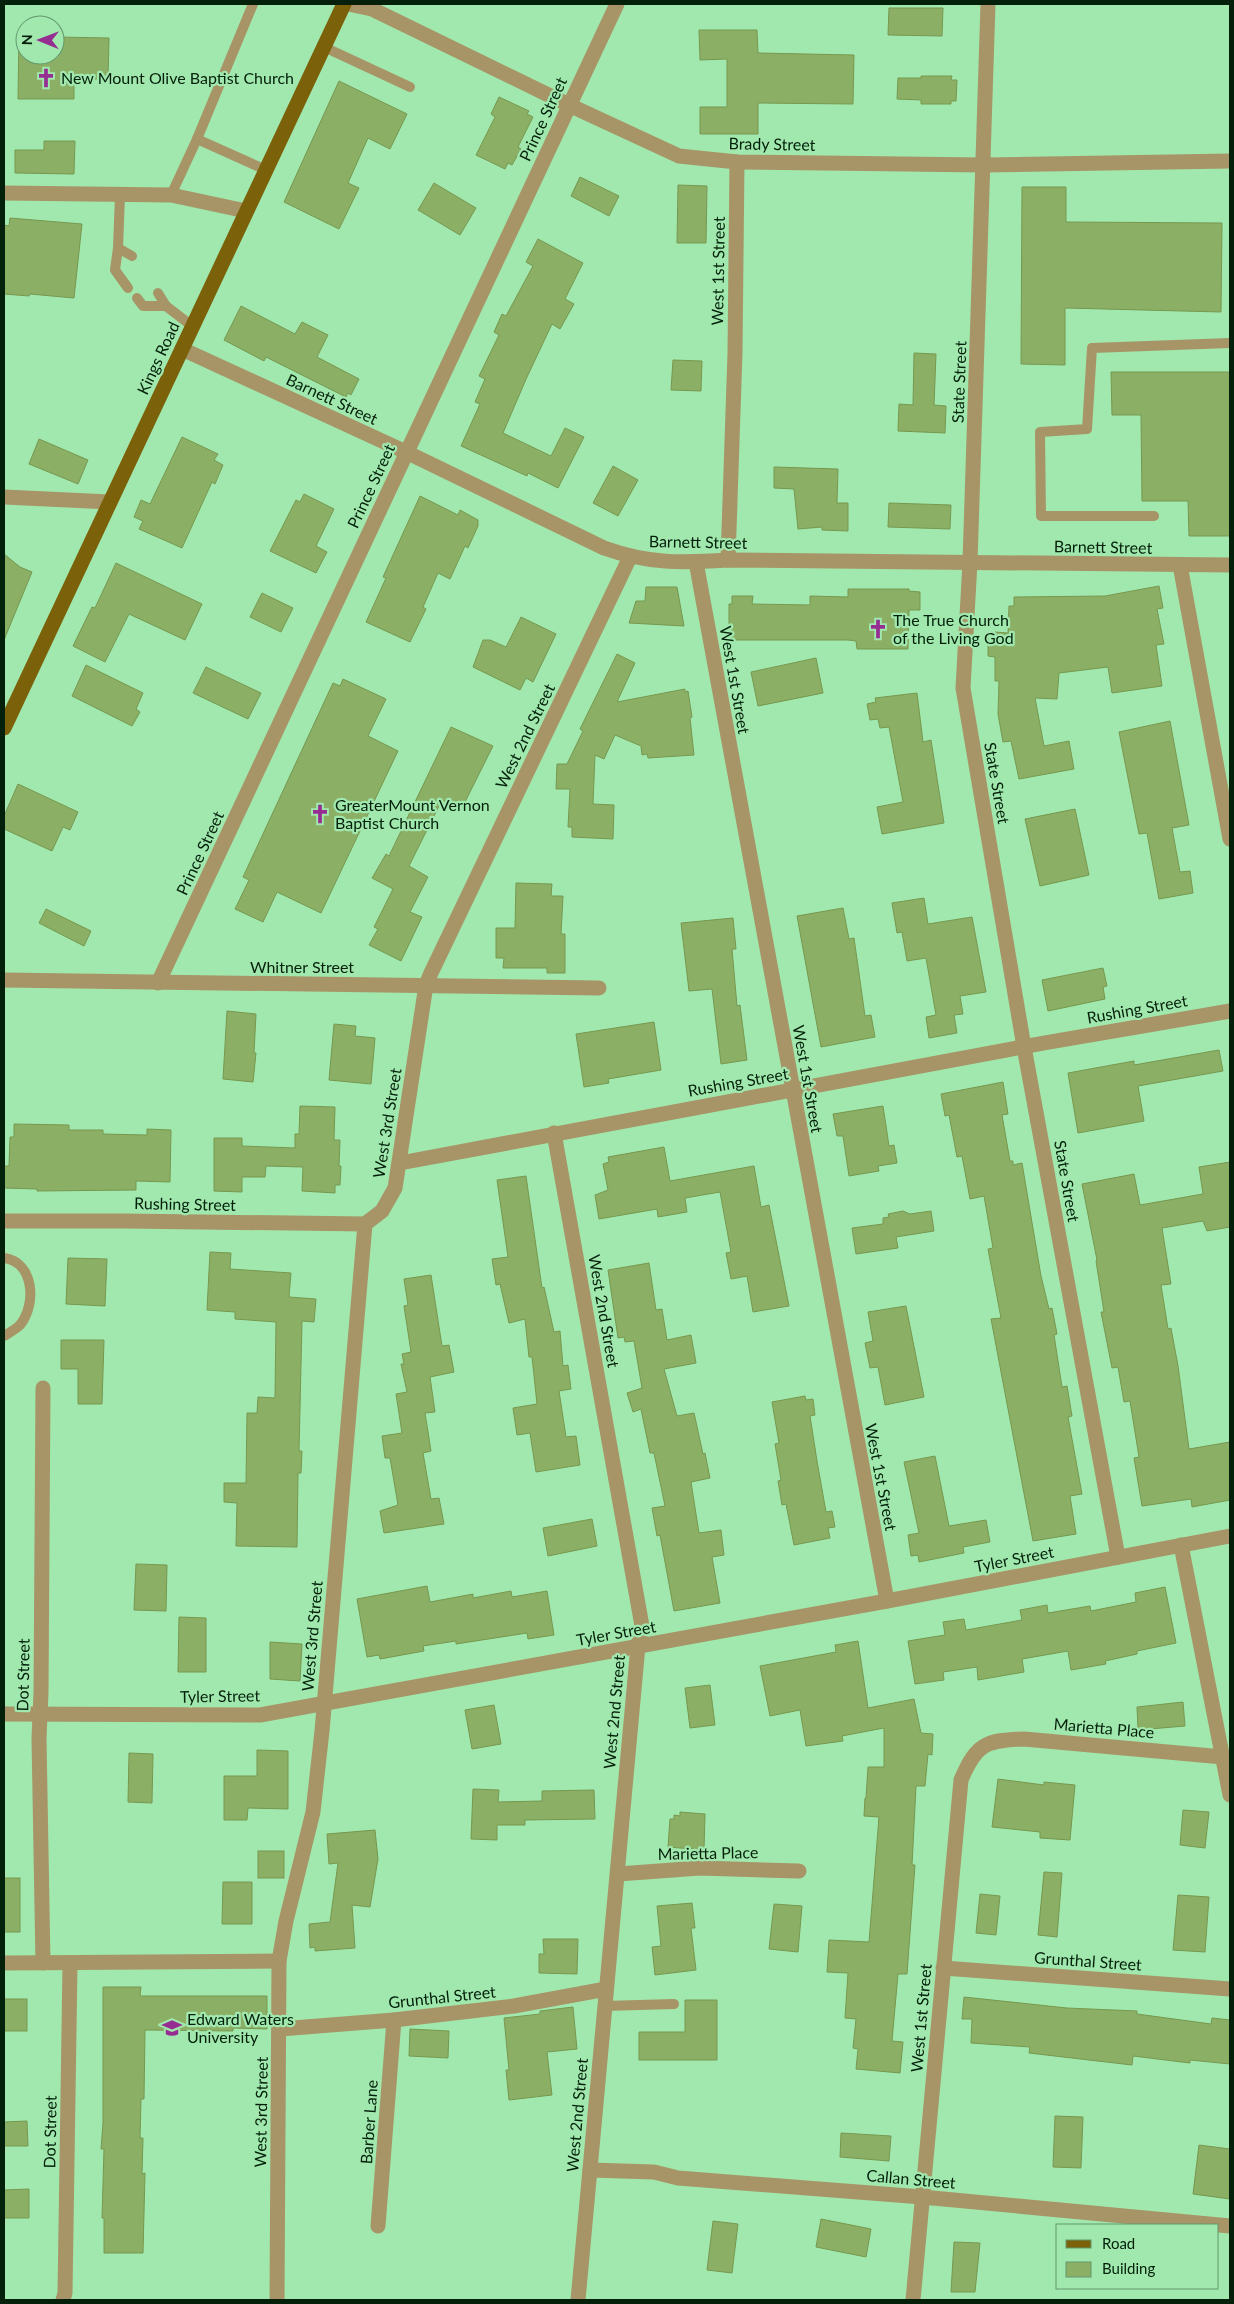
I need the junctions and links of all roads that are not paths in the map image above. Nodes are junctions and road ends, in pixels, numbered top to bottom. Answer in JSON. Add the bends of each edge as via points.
{"nodes":[{"id":1,"x":253,"y":4,"type":"edge"},
{"id":2,"x":346,"y":4,"type":"edge"},
{"id":3,"x":617,"y":4,"type":"edge"},
{"id":4,"x":988,"y":4,"type":"edge"},
{"id":5,"x":324,"y":47,"type":"junction"},
{"id":6,"x":410,"y":86,"type":"dead end"},
{"id":7,"x":569,"y":105,"type":"junction"},
{"id":8,"x":197,"y":139,"type":"junction"},
{"id":9,"x":1230,"y":161,"type":"edge"},
{"id":10,"x":737,"y":162,"type":"junction"},
{"id":11,"x":984,"y":165,"type":"junction"},
{"id":12,"x":266,"y":170,"type":"junction"},
{"id":13,"x":4,"y":193,"type":"edge"},
{"id":14,"x":120,"y":195,"type":"junction"},
{"id":15,"x":171,"y":195,"type":"junction"},
{"id":16,"x":246,"y":211,"type":"junction"},
{"id":17,"x":118,"y":248,"type":"junction"},
{"id":18,"x":132,"y":256,"type":"dead end"},
{"id":19,"x":128,"y":288,"type":"dead end"},
{"id":20,"x":158,"y":293,"type":"dead end"},
{"id":21,"x":137,"y":298,"type":"dead end"},
{"id":22,"x":166,"y":306,"type":"junction"},
{"id":23,"x":192,"y":326,"type":"junction"},
{"id":24,"x":1230,"y":343,"type":"edge"},
{"id":25,"x":182,"y":349,"type":"junction"},
{"id":26,"x":406,"y":452,"type":"junction"},
{"id":27,"x":4,"y":497,"type":"edge"},
{"id":28,"x":110,"y":502,"type":"junction"},
{"id":29,"x":1154,"y":516,"type":"dead end"},
{"id":30,"x":630,"y":557,"type":"junction"},
{"id":31,"x":728,"y":560,"type":"junction"},
{"id":32,"x":696,"y":562,"type":"junction"},
{"id":33,"x":970,"y":562,"type":"junction"},
{"id":34,"x":1180,"y":565,"type":"junction"},
{"id":35,"x":1230,"y":565,"type":"edge"},
{"id":36,"x":4,"y":728,"type":"edge"},
{"id":37,"x":1230,"y":839,"type":"edge"},
{"id":38,"x":4,"y":980,"type":"edge"},
{"id":39,"x":158,"y":983,"type":"junction"},
{"id":40,"x":426,"y":985,"type":"junction"},
{"id":41,"x":600,"y":988,"type":"dead end"},
{"id":42,"x":1230,"y":1011,"type":"edge"},
{"id":43,"x":1024,"y":1047,"type":"junction"},
{"id":44,"x":792,"y":1089,"type":"junction"},
{"id":45,"x":554,"y":1133,"type":"junction"},
{"id":46,"x":400,"y":1163,"type":"junction"},
{"id":47,"x":4,"y":1221,"type":"edge"},
{"id":48,"x":365,"y":1224,"type":"junction"},
{"id":49,"x":4,"y":1258,"type":"edge"},
{"id":50,"x":4,"y":1336,"type":"edge"},
{"id":51,"x":43,"y":1388,"type":"dead end"},
{"id":52,"x":1230,"y":1536,"type":"edge"},
{"id":53,"x":1181,"y":1545,"type":"junction"},
{"id":54,"x":1118,"y":1557,"type":"junction"},
{"id":55,"x":886,"y":1601,"type":"junction"},
{"id":56,"x":638,"y":1646,"type":"junction"},
{"id":57,"x":323,"y":1704,"type":"junction"},
{"id":58,"x":4,"y":1714,"type":"edge"},
{"id":59,"x":40,"y":1714,"type":"junction"},
{"id":60,"x":982,"y":1746,"type":"joint"},
{"id":61,"x":1224,"y":1757,"type":"junction"},
{"id":62,"x":1230,"y":1795,"type":"edge"},
{"id":63,"x":799,"y":1871,"type":"dead end"},
{"id":64,"x":618,"y":1874,"type":"junction"},
{"id":65,"x":280,"y":1961,"type":"junction"},
{"id":66,"x":4,"y":1963,"type":"edge"},
{"id":67,"x":43,"y":1963,"type":"junction"},
{"id":68,"x":70,"y":1964,"type":"junction"},
{"id":69,"x":943,"y":1968,"type":"junction"},
{"id":70,"x":606,"y":1989,"type":"junction"},
{"id":71,"x":1230,"y":1990,"type":"edge"},
{"id":72,"x":674,"y":2004,"type":"dead end"},
{"id":73,"x":604,"y":2006,"type":"junction"},
{"id":74,"x":394,"y":2020,"type":"junction"},
{"id":75,"x":280,"y":2030,"type":"junction"},
{"id":76,"x":590,"y":2170,"type":"junction"},
{"id":77,"x":922,"y":2197,"type":"junction"},
{"id":78,"x":1209,"y":2224,"type":"edge"},
{"id":79,"x":378,"y":2226,"type":"dead end"},
{"id":80,"x":63,"y":2300,"type":"edge"},
{"id":81,"x":277,"y":2300,"type":"edge"},
{"id":82,"x":578,"y":2300,"type":"edge"},
{"id":83,"x":913,"y":2300,"type":"edge"}],
"edges":[{"from":1,"to":8,"type":"lane"},
{"from":2,"to":5,"type":"main road","name":"Kings Road"},
{"from":2,"to":7,"type":"street","name":"Brady Street","via":[[372,9]]},
{"from":3,"to":7,"type":"street","name":"Prince Street"},
{"from":4,"to":11,"type":"street","name":"State Street"},
{"from":5,"to":6,"type":"lane"},
{"from":5,"to":12,"type":"main road","name":"Kings Road"},
{"from":7,"to":10,"type":"street","name":"Brady Street","via":[[679,156]]},
{"from":7,"to":26,"type":"street","name":"Prince Street"},
{"from":8,"to":12,"type":"lane"},
{"from":8,"to":15,"type":"lane"},
{"from":9,"to":11,"type":"street","name":"Brady Street"},
{"from":10,"to":11,"type":"street","name":"Brady Street"},
{"from":10,"to":31,"type":"street","name":"West 1st Street"},
{"from":11,"to":33,"type":"street","name":"State Street"},
{"from":12,"to":16,"type":"main road","name":"Kings Road"},
{"from":13,"to":14,"type":"street"},
{"from":14,"to":15,"type":"street"},
{"from":14,"to":17,"type":"lane"},
{"from":15,"to":16,"type":"street"},
{"from":16,"to":23,"type":"main road","name":"Kings Road"},
{"from":17,"to":18,"type":"lane"},
{"from":17,"to":19,"type":"lane","via":[[116,270]]},
{"from":20,"to":22,"type":"lane"},
{"from":21,"to":22,"type":"lane","via":[[143,306]]},
{"from":22,"to":23,"type":"lane"},
{"from":23,"to":25,"type":"main road","name":"Kings Road"},
{"from":24,"to":29,"type":"lane","via":[[1092,348],[1087,429],[1040,432],[1041,516]]},
{"from":25,"to":26,"type":"street","name":"Barnett Street"},
{"from":25,"to":28,"type":"main road","name":"Kings Road"},
{"from":26,"to":30,"type":"street","name":"Barnett Street","via":[[604,548]]},
{"from":26,"to":39,"type":"street","name":"Prince Street"},
{"from":27,"to":28,"type":"street"},
{"from":28,"to":36,"type":"main road","name":"Kings Road"},
{"from":30,"to":32,"type":"street","name":"Barnett Street"},
{"from":30,"to":40,"type":"street","name":"West 2nd Street"},
{"from":31,"to":32,"type":"street","name":"Barnett Street"},
{"from":31,"to":33,"type":"street","name":"Barnett Street"},
{"from":32,"to":44,"type":"street","name":"West 1st Street"},
{"from":33,"to":34,"type":"street","name":"Barnett Street"},
{"from":33,"to":43,"type":"street","name":"State Street","via":[[963,688]]},
{"from":34,"to":35,"type":"street","name":"Barnett Street"},
{"from":34,"to":37,"type":"street"},
{"from":38,"to":39,"type":"street","name":"Whitner Street"},
{"from":39,"to":40,"type":"street","name":"Whitner Street"},
{"from":40,"to":41,"type":"street","name":"Whitner Street"},
{"from":40,"to":46,"type":"street","name":"West 3rd Street"},
{"from":42,"to":43,"type":"street","name":"Rushing Street"},
{"from":43,"to":44,"type":"street","name":"Rushing Street"},
{"from":43,"to":54,"type":"street","name":"State Street"},
{"from":44,"to":45,"type":"street","name":"Rushing Street"},
{"from":44,"to":55,"type":"street","name":"West 1st Street"},
{"from":45,"to":46,"type":"street","name":"Rushing Street"},
{"from":45,"to":56,"type":"street","name":"West 2nd Street","via":[[642,1626]]},
{"from":46,"to":48,"type":"street","name":"West 3rd Street","via":[[395,1188],[382,1211]]},
{"from":47,"to":48,"type":"street","name":"Rushing Street"},
{"from":48,"to":57,"type":"street","name":"West 3rd Street"},
{"from":49,"to":50,"type":"lane","via":[[11,1259],[27,1273],[31,1299],[20,1324]]},
{"from":51,"to":59,"type":"street","name":"Dot Street"},
{"from":52,"to":53,"type":"street","name":"Tyler Street"},
{"from":53,"to":54,"type":"street","name":"Tyler Street"},
{"from":53,"to":61,"type":"street"},
{"from":54,"to":55,"type":"street","name":"Tyler Street"},
{"from":55,"to":56,"type":"street","name":"Tyler Street"},
{"from":56,"to":57,"type":"street","name":"Tyler Street"},
{"from":56,"to":64,"type":"street","name":"West 2nd Street"},
{"from":57,"to":59,"type":"street","name":"Tyler Street","via":[[260,1715]]},
{"from":57,"to":65,"type":"street","name":"West 3rd Street","via":[[313,1812],[286,1921]]},
{"from":58,"to":59,"type":"street","name":"Tyler Street"},
{"from":59,"to":67,"type":"street","name":"Dot Street"},
{"from":60,"to":61,"type":"street","name":"Marietta Place","via":[[1002,1739],[1024,1739]]},
{"from":60,"to":69,"type":"street","name":"West 1st Street","via":[[969,1761],[961,1780]]},
{"from":61,"to":62,"type":"street"},
{"from":63,"to":64,"type":"street","name":"Marietta Place","via":[[700,1868]]},
{"from":64,"to":70,"type":"street","name":"West 2nd Street"},
{"from":65,"to":68,"type":"street"},
{"from":65,"to":75,"type":"street","name":"West 3rd Street"},
{"from":66,"to":67,"type":"street"},
{"from":67,"to":68,"type":"street"},
{"from":68,"to":80,"type":"street","name":"Dot Street"},
{"from":69,"to":71,"type":"street","name":"Grunthal Street"},
{"from":69,"to":77,"type":"street","name":"West 1st Street"},
{"from":70,"to":73,"type":"street","name":"West 2nd Street"},
{"from":70,"to":74,"type":"street","name":"Grunthal Street","via":[[514,2006]]},
{"from":72,"to":73,"type":"lane"},
{"from":73,"to":76,"type":"street","name":"West 2nd Street"},
{"from":74,"to":75,"type":"street","name":"Grunthal Street"},
{"from":74,"to":79,"type":"street","name":"Barber Lane"},
{"from":75,"to":81,"type":"street","name":"West 3rd Street"},
{"from":76,"to":77,"type":"street","name":"Callan Street","via":[[654,2172],[678,2178]]},
{"from":76,"to":82,"type":"street","name":"West 2nd Street"},
{"from":77,"to":78,"type":"street","name":"Callan Street"},
{"from":77,"to":83,"type":"street","name":"West 1st Street"}]}
